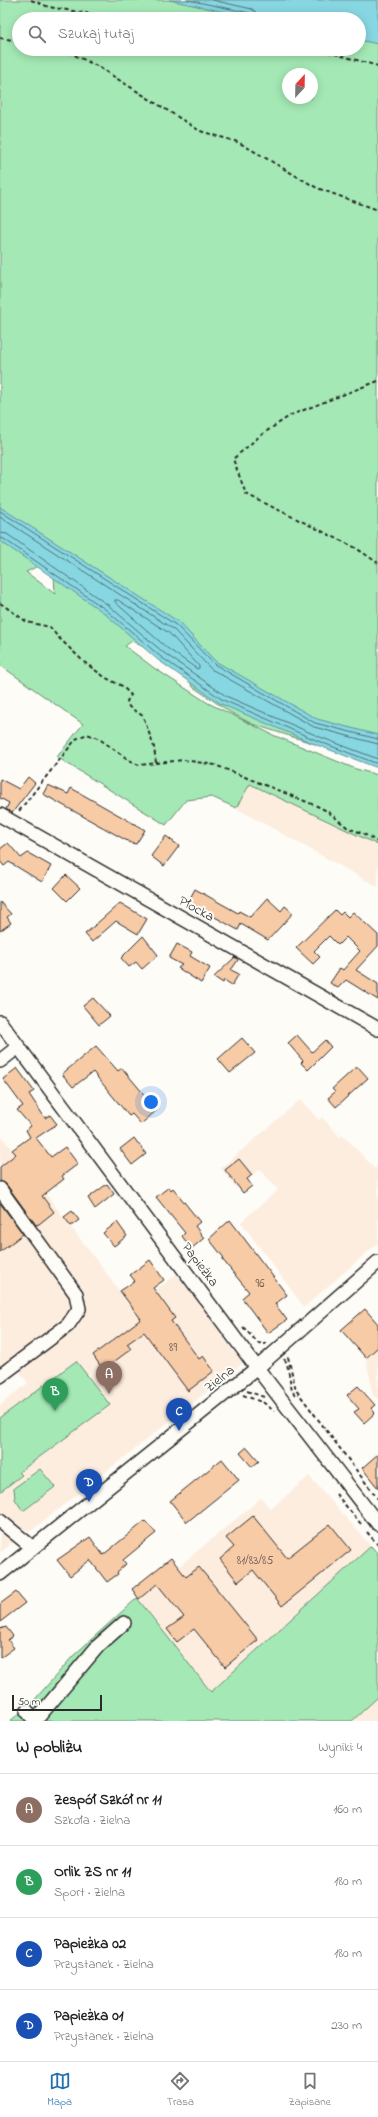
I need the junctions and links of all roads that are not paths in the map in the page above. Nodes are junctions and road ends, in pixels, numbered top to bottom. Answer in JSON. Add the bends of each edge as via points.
{"nodes":[{"id":1,"x":0,"y":815,"type":"edge"},
{"id":2,"x":0,"y":1022,"type":"edge"},
{"id":3,"x":378,"y":1029,"type":"edge"},
{"id":4,"x":18,"y":1047,"type":"junction"},
{"id":5,"x":0,"y":1061,"type":"edge"},
{"id":6,"x":0,"y":1189,"type":"edge"},
{"id":7,"x":378,"y":1262,"type":"edge"},
{"id":8,"x":257,"y":1368,"type":"junction"},
{"id":9,"x":0,"y":1376,"type":"edge"},
{"id":10,"x":0,"y":1521,"type":"edge"},
{"id":11,"x":378,"y":1524,"type":"edge"},
{"id":12,"x":33,"y":1548,"type":"junction"},
{"id":13,"x":0,"y":1574,"type":"edge"},
{"id":14,"x":124,"y":1623,"type":"dead end"},
{"id":15,"x":32,"y":1717,"type":"edge"}],
"edges":[{"from":1,"to":3,"type":"street","name":"Płocka"},
{"from":2,"to":4,"type":"street","name":"Papieżka"},
{"from":4,"to":5,"type":"street"},
{"from":4,"to":8,"type":"street","name":"Papieżka"},
{"from":6,"to":9,"type":"street","via":[[76,1294],[79,1309],[68,1325]]},
{"from":7,"to":8,"type":"street","name":"Zielna"},
{"from":8,"to":11,"type":"street","name":"Papieżka"},
{"from":8,"to":12,"type":"street","name":"Zielna"},
{"from":10,"to":12,"type":"street"},
{"from":12,"to":13,"type":"street","name":"Zielna"},
{"from":14,"to":15,"type":"street","via":[[98,1646]]}]}
